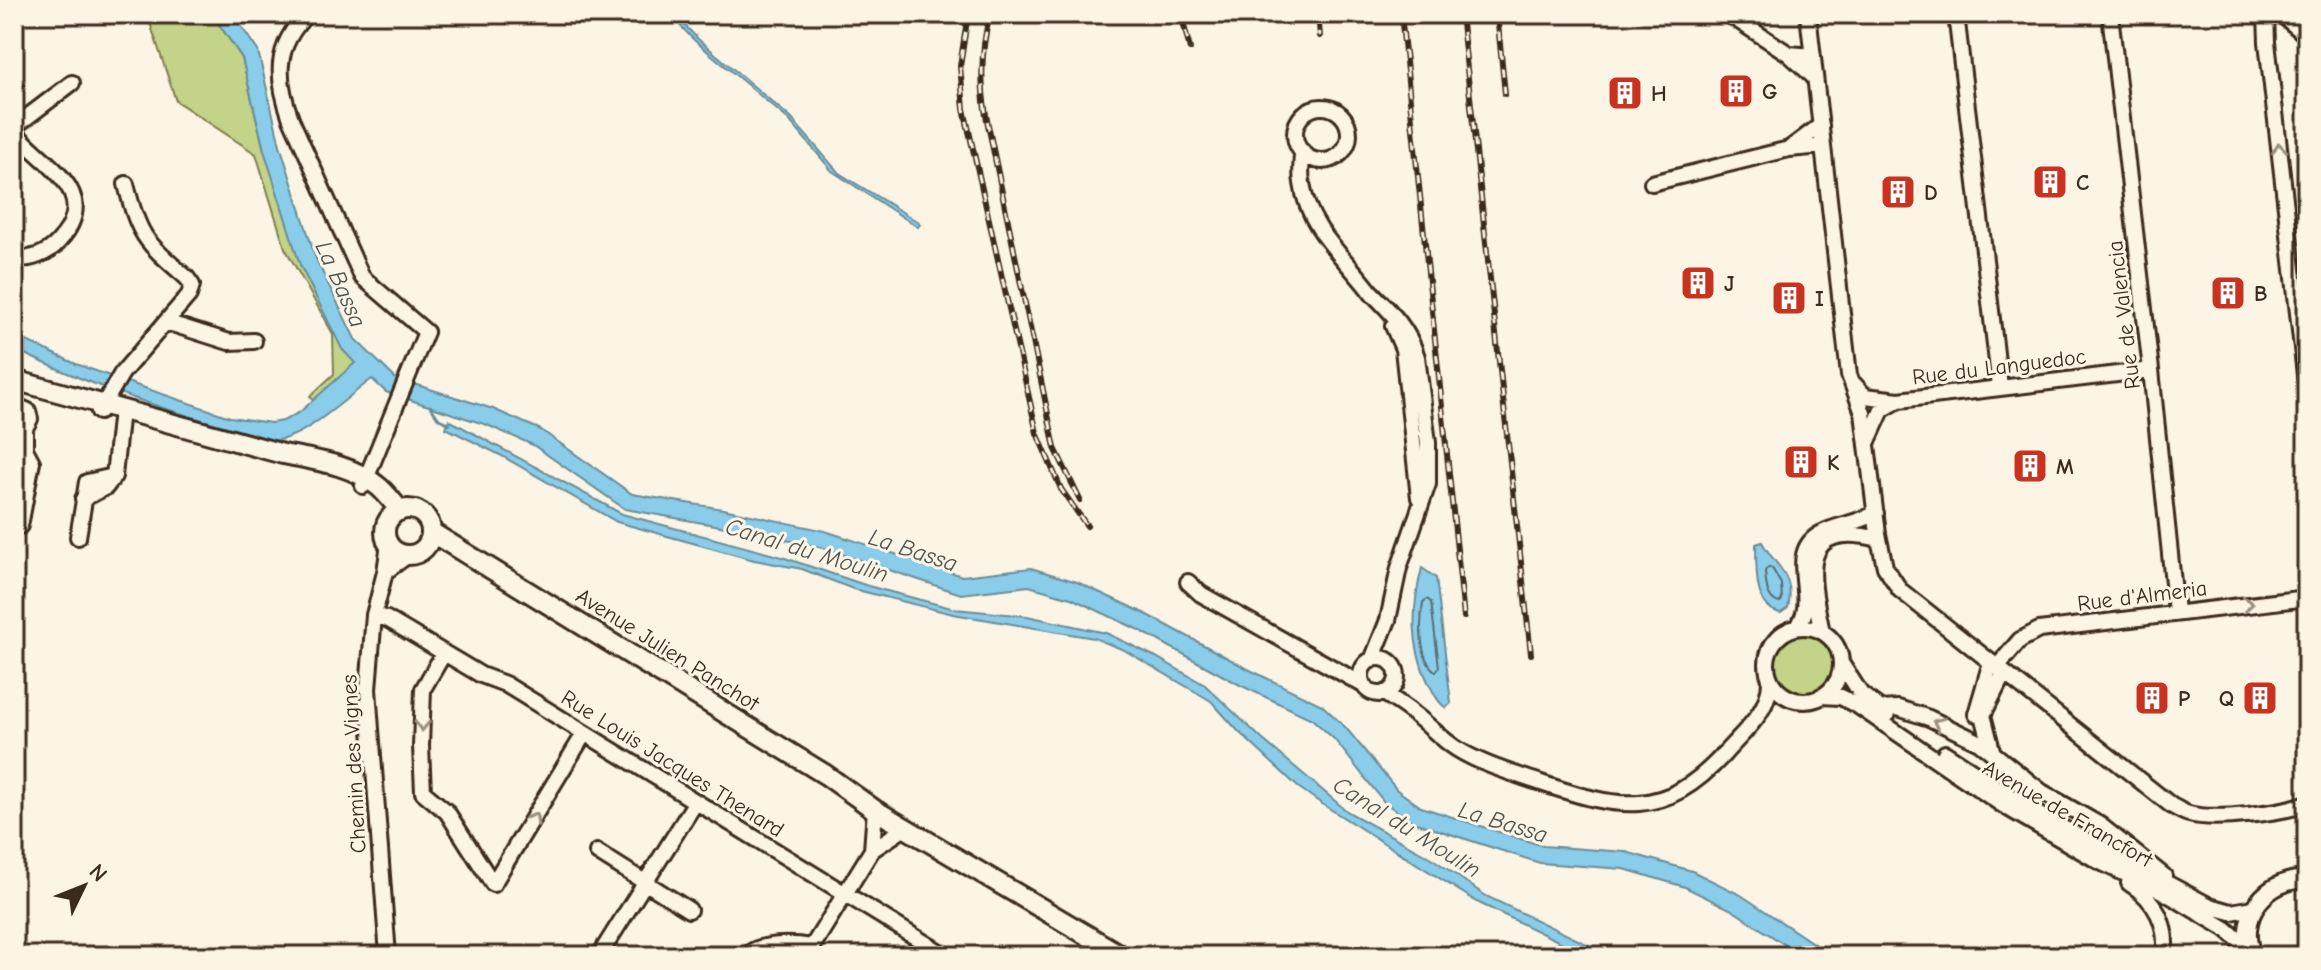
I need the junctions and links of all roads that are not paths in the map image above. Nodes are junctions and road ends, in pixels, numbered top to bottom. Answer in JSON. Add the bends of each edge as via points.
{"nodes":[{"id":1,"x":307,"y":14,"type":"edge"},
{"id":2,"x":1728,"y":14,"type":"edge"},
{"id":3,"x":1808,"y":14,"type":"edge"},
{"id":4,"x":1956,"y":14,"type":"edge"},
{"id":5,"x":2110,"y":14,"type":"edge"},
{"id":6,"x":2266,"y":14,"type":"edge"},
{"id":7,"x":2281,"y":14,"type":"edge"},
{"id":8,"x":2290,"y":14,"type":"edge"},
{"id":9,"x":2307,"y":26,"type":"edge"},
{"id":10,"x":2307,"y":36,"type":"edge"},
{"id":11,"x":1789,"y":54,"type":"junction"},
{"id":12,"x":1813,"y":56,"type":"junction"},
{"id":13,"x":1815,"y":78,"type":"junction"},
{"id":14,"x":72,"y":83,"type":"dead end"},
{"id":15,"x":1821,"y":125,"type":"junction"},
{"id":16,"x":14,"y":129,"type":"edge"},
{"id":17,"x":1823,"y":146,"type":"junction"},
{"id":18,"x":1789,"y":149,"type":"junction"},
{"id":19,"x":1302,"y":151,"type":"junction"},
{"id":20,"x":1325,"y":161,"type":"junction"},
{"id":21,"x":1652,"y":183,"type":"dead end"},
{"id":22,"x":126,"y":184,"type":"dead end"},
{"id":23,"x":1305,"y":199,"type":"junction"},
{"id":24,"x":14,"y":259,"type":"edge"},
{"id":25,"x":166,"y":322,"type":"junction"},
{"id":26,"x":254,"y":341,"type":"dead end"},
{"id":27,"x":2151,"y":370,"type":"junction"},
{"id":28,"x":1849,"y":375,"type":"junction"},
{"id":29,"x":2000,"y":387,"type":"junction"},
{"id":30,"x":2307,"y":392,"type":"edge"},
{"id":31,"x":19,"y":394,"type":"edge"},
{"id":32,"x":1899,"y":400,"type":"junction"},
{"id":33,"x":103,"y":405,"type":"junction"},
{"id":34,"x":121,"y":414,"type":"junction"},
{"id":35,"x":19,"y":427,"type":"edge"},
{"id":36,"x":1868,"y":441,"type":"junction"},
{"id":37,"x":364,"y":482,"type":"junction"},
{"id":38,"x":1876,"y":513,"type":"junction"},
{"id":39,"x":394,"y":516,"type":"junction"},
{"id":40,"x":20,"y":526,"type":"dead end"},
{"id":41,"x":78,"y":537,"type":"dead end"},
{"id":42,"x":430,"y":538,"type":"junction"},
{"id":43,"x":1879,"y":539,"type":"junction"},
{"id":44,"x":389,"y":544,"type":"junction"},
{"id":45,"x":408,"y":555,"type":"junction"},
{"id":46,"x":385,"y":572,"type":"junction"},
{"id":47,"x":1188,"y":582,"type":"dead end"},
{"id":48,"x":2307,"y":598,"type":"edge"},
{"id":49,"x":2182,"y":611,"type":"junction"},
{"id":50,"x":374,"y":615,"type":"junction"},
{"id":51,"x":1388,"y":620,"type":"junction"},
{"id":52,"x":1798,"y":627,"type":"junction"},
{"id":53,"x":1822,"y":632,"type":"junction"},
{"id":54,"x":444,"y":653,"type":"junction"},
{"id":55,"x":1369,"y":662,"type":"junction"},
{"id":56,"x":1841,"y":663,"type":"junction"},
{"id":57,"x":1393,"y":664,"type":"junction"},
{"id":58,"x":1326,"y":666,"type":"junction"},
{"id":59,"x":1997,"y":667,"type":"junction"},
{"id":60,"x":1770,"y":678,"type":"junction"},
{"id":61,"x":1397,"y":680,"type":"junction"},
{"id":62,"x":1365,"y":686,"type":"junction"},
{"id":63,"x":1384,"y":693,"type":"junction"},
{"id":64,"x":1821,"y":696,"type":"junction"},
{"id":65,"x":1794,"y":700,"type":"junction"},
{"id":66,"x":1880,"y":709,"type":"junction"},
{"id":67,"x":1762,"y":712,"type":"junction"},
{"id":68,"x":1413,"y":713,"type":"junction"},
{"id":69,"x":584,"y":734,"type":"junction"},
{"id":70,"x":1986,"y":746,"type":"junction"},
{"id":71,"x":826,"y":775,"type":"junction"},
{"id":72,"x":695,"y":803,"type":"junction"},
{"id":73,"x":2307,"y":803,"type":"edge"},
{"id":74,"x":875,"y":810,"type":"junction"},
{"id":75,"x":2027,"y":820,"type":"junction"},
{"id":76,"x":905,"y":828,"type":"junction"},
{"id":77,"x":872,"y":850,"type":"junction"},
{"id":78,"x":597,"y":852,"type":"dead end"},
{"id":79,"x":965,"y":863,"type":"junction"},
{"id":80,"x":2304,"y":877,"type":"edge"},
{"id":81,"x":645,"y":883,"type":"junction"},
{"id":82,"x":2175,"y":887,"type":"junction"},
{"id":83,"x":845,"y":895,"type":"junction"},
{"id":84,"x":2254,"y":908,"type":"junction"},
{"id":85,"x":689,"y":910,"type":"dead end"},
{"id":86,"x":813,"y":952,"type":"edge"},
{"id":87,"x":2250,"y":953,"type":"edge"},
{"id":88,"x":388,"y":956,"type":"edge"},
{"id":89,"x":599,"y":956,"type":"edge"},
{"id":90,"x":746,"y":956,"type":"edge"},
{"id":91,"x":946,"y":956,"type":"edge"},
{"id":92,"x":1122,"y":956,"type":"edge"},
{"id":93,"x":2164,"y":956,"type":"edge"}],
"edges":[{"from":1,"to":37,"type":"street","via":[[295,26],[281,58],[281,94],[362,277],[426,332]]},
{"from":2,"to":11,"type":"street"},
{"from":3,"to":12,"type":"street"},
{"from":4,"to":29,"type":"street"},
{"from":5,"to":27,"type":"street","name":"Rue de Valencia"},
{"from":30,"to":6,"type":"street","one_way":true},
{"from":7,"to":10,"type":"street"},
{"from":8,"to":9,"type":"street"},
{"from":11,"to":12,"type":"street"},
{"from":11,"to":13,"type":"street"},
{"from":12,"to":13,"type":"street"},
{"from":13,"to":15,"type":"street"},
{"from":14,"to":16,"type":"street"},
{"from":15,"to":17,"type":"street"},
{"from":15,"to":18,"type":"street"},
{"from":16,"to":24,"type":"street","via":[[69,184],[75,215],[54,247]]},
{"from":17,"to":18,"type":"street"},
{"from":17,"to":28,"type":"street"},
{"from":18,"to":21,"type":"street"},
{"from":19,"to":20,"type":"street"},
{"from":19,"to":20,"type":"street","via":[[1296,129],[1304,115],[1320,107],[1336,111],[1346,121],[1348,142],[1339,155]]},
{"from":19,"to":23,"type":"street"},
{"from":20,"to":23,"type":"street","via":[[1315,170]]},
{"from":22,"to":25,"type":"street","via":[[142,235],[192,285]]},
{"from":23,"to":51,"type":"street","via":[[1317,226],[1405,328],[1417,357],[1429,468]]},
{"from":25,"to":26,"type":"street","via":[[229,342]]},
{"from":25,"to":33,"type":"street","via":[[122,373]]},
{"from":27,"to":29,"type":"street","name":"Rue du Languedoc"},
{"from":27,"to":49,"type":"street","name":"Rue de Valencia"},
{"from":28,"to":32,"type":"street","name":"Rue du Languedoc","via":[[1865,396]]},
{"from":28,"to":36,"type":"street"},
{"from":29,"to":32,"type":"street","name":"Rue du Languedoc"},
{"from":31,"to":33,"type":"main road"},
{"from":31,"to":35,"type":"street","via":[[30,419]]},
{"from":32,"to":36,"type":"street","name":"Rue du Languedoc","via":[[1882,410]]},
{"from":33,"to":34,"type":"main road"},
{"from":34,"to":37,"type":"main road","via":[[283,454]]},
{"from":34,"to":41,"type":"street","via":[[114,476],[87,482]]},
{"from":35,"to":40,"type":"street","via":[[32,462]]},
{"from":36,"to":38,"type":"street"},
{"from":37,"to":39,"type":"main road"},
{"from":38,"to":43,"type":"street"},
{"from":38,"to":52,"type":"street","via":[[1823,533],[1806,547],[1805,609]]},
{"from":39,"to":42,"type":"main road","via":[[408,509],[421,513],[430,525]]},
{"from":39,"to":44,"type":"main road","via":[[386,533]]},
{"from":42,"to":45,"type":"main road","via":[[420,552]]},
{"from":42,"to":71,"type":"main road","name":"Avenue Julien Panchot","via":[[484,564]]},
{"from":43,"to":53,"type":"street","via":[[1859,534],[1832,537],[1816,551],[1813,567]]},
{"from":43,"to":59,"type":"street","via":[[1885,567],[1900,590]]},
{"from":44,"to":45,"type":"main road"},
{"from":44,"to":46,"type":"street","name":"Chemin des Vignes"},
{"from":45,"to":46,"type":"street"},
{"from":46,"to":50,"type":"street","name":"Chemin des Vignes"},
{"from":47,"to":58,"type":"street"},
{"from":49,"to":48,"type":"street","name":"Rue d'Almeria","one_way":true},
{"from":49,"to":59,"type":"street","name":"Rue d'Almeria","via":[[2039,630],[2020,640]]},
{"from":50,"to":54,"type":"street","name":"Rue Louis Jacques Thenard"},
{"from":50,"to":88,"type":"street","name":"Chemin des Vignes","via":[[368,689]]},
{"from":51,"to":55,"type":"street"},
{"from":51,"to":57,"type":"street"},
{"from":52,"to":53,"type":"street"},
{"from":52,"to":60,"type":"street","via":[[1772,645],[1767,661]]},
{"from":53,"to":56,"type":"street","via":[[1835,645]]},
{"from":54,"to":69,"type":"street","name":"Rue Louis Jacques Thenard"},
{"from":54,"to":69,"type":"street","one_way":true,"via":[[423,689],[423,792],[447,812],[493,884]]},
{"from":55,"to":57,"type":"street","via":[[1383,658]]},
{"from":55,"to":58,"type":"street"},
{"from":55,"to":62,"type":"street","via":[[1361,675]]},
{"from":56,"to":64,"type":"street","via":[[1836,682]]},
{"from":56,"to":66,"type":"street","name":"Avenue de Francfort","via":[[1861,694]]},
{"from":57,"to":61,"type":"street"},
{"from":58,"to":62,"type":"street"},
{"from":59,"to":70,"type":"street","via":[[1975,719]]},
{"from":59,"to":73,"type":"street","via":[[2189,814],[2230,815]]},
{"from":60,"to":65,"type":"street"},
{"from":60,"to":67,"type":"street"},
{"from":61,"to":63,"type":"street"},
{"from":61,"to":68,"type":"street"},
{"from":62,"to":63,"type":"street"},
{"from":63,"to":68,"type":"street"},
{"from":64,"to":65,"type":"street"},
{"from":64,"to":75,"type":"street","name":"Avenue de Francfort","via":[[1841,697],[1858,706]]},
{"from":65,"to":67,"type":"street"},
{"from":70,"to":66,"type":"street","one_way":true,"via":[[1929,718],[1898,708]]},
{"from":66,"to":82,"type":"street","name":"Avenue de Francfort","via":[[2044,818]]},
{"from":67,"to":68,"type":"street","via":[[1697,781],[1680,792],[1628,804],[1582,797],[1482,763]]},
{"from":69,"to":72,"type":"street","name":"Rue Louis Jacques Thenard"},
{"from":70,"to":82,"type":"street","via":[[2042,792],[2130,847]]},
{"from":71,"to":74,"type":"main road","name":"Avenue Julien Panchot"},
{"from":71,"to":79,"type":"main road","name":"Avenue Julien Panchot","via":[[924,830]]},
{"from":72,"to":81,"type":"street"},
{"from":72,"to":83,"type":"street","name":"Rue Louis Jacques Thenard"},
{"from":74,"to":76,"type":"main road","name":"Avenue Julien Panchot"},
{"from":74,"to":77,"type":"street"},
{"from":75,"to":87,"type":"street","name":"Avenue de Francfort","via":[[2164,892],[2226,929]]},
{"from":75,"to":93,"type":"street","via":[[2154,903],[2166,943]]},
{"from":76,"to":77,"type":"street"},
{"from":76,"to":79,"type":"main road","name":"Avenue Julien Panchot"},
{"from":77,"to":83,"type":"street"},
{"from":78,"to":81,"type":"street"},
{"from":79,"to":92,"type":"main road","name":"Avenue Julien Panchot"},
{"from":80,"to":84,"type":"street","via":[[2273,888]]},
{"from":81,"to":85,"type":"street"},
{"from":81,"to":89,"type":"street"},
{"from":82,"to":84,"type":"street","name":"Avenue de Francfort","via":[[2231,912]]},
{"from":83,"to":86,"type":"street"},
{"from":83,"to":91,"type":"street","name":"Rue Louis Jacques Thenard"},
{"from":84,"to":87,"type":"street","via":[[2248,928]]},
{"from":86,"to":90,"type":"street","via":[[761,948]]}]}
